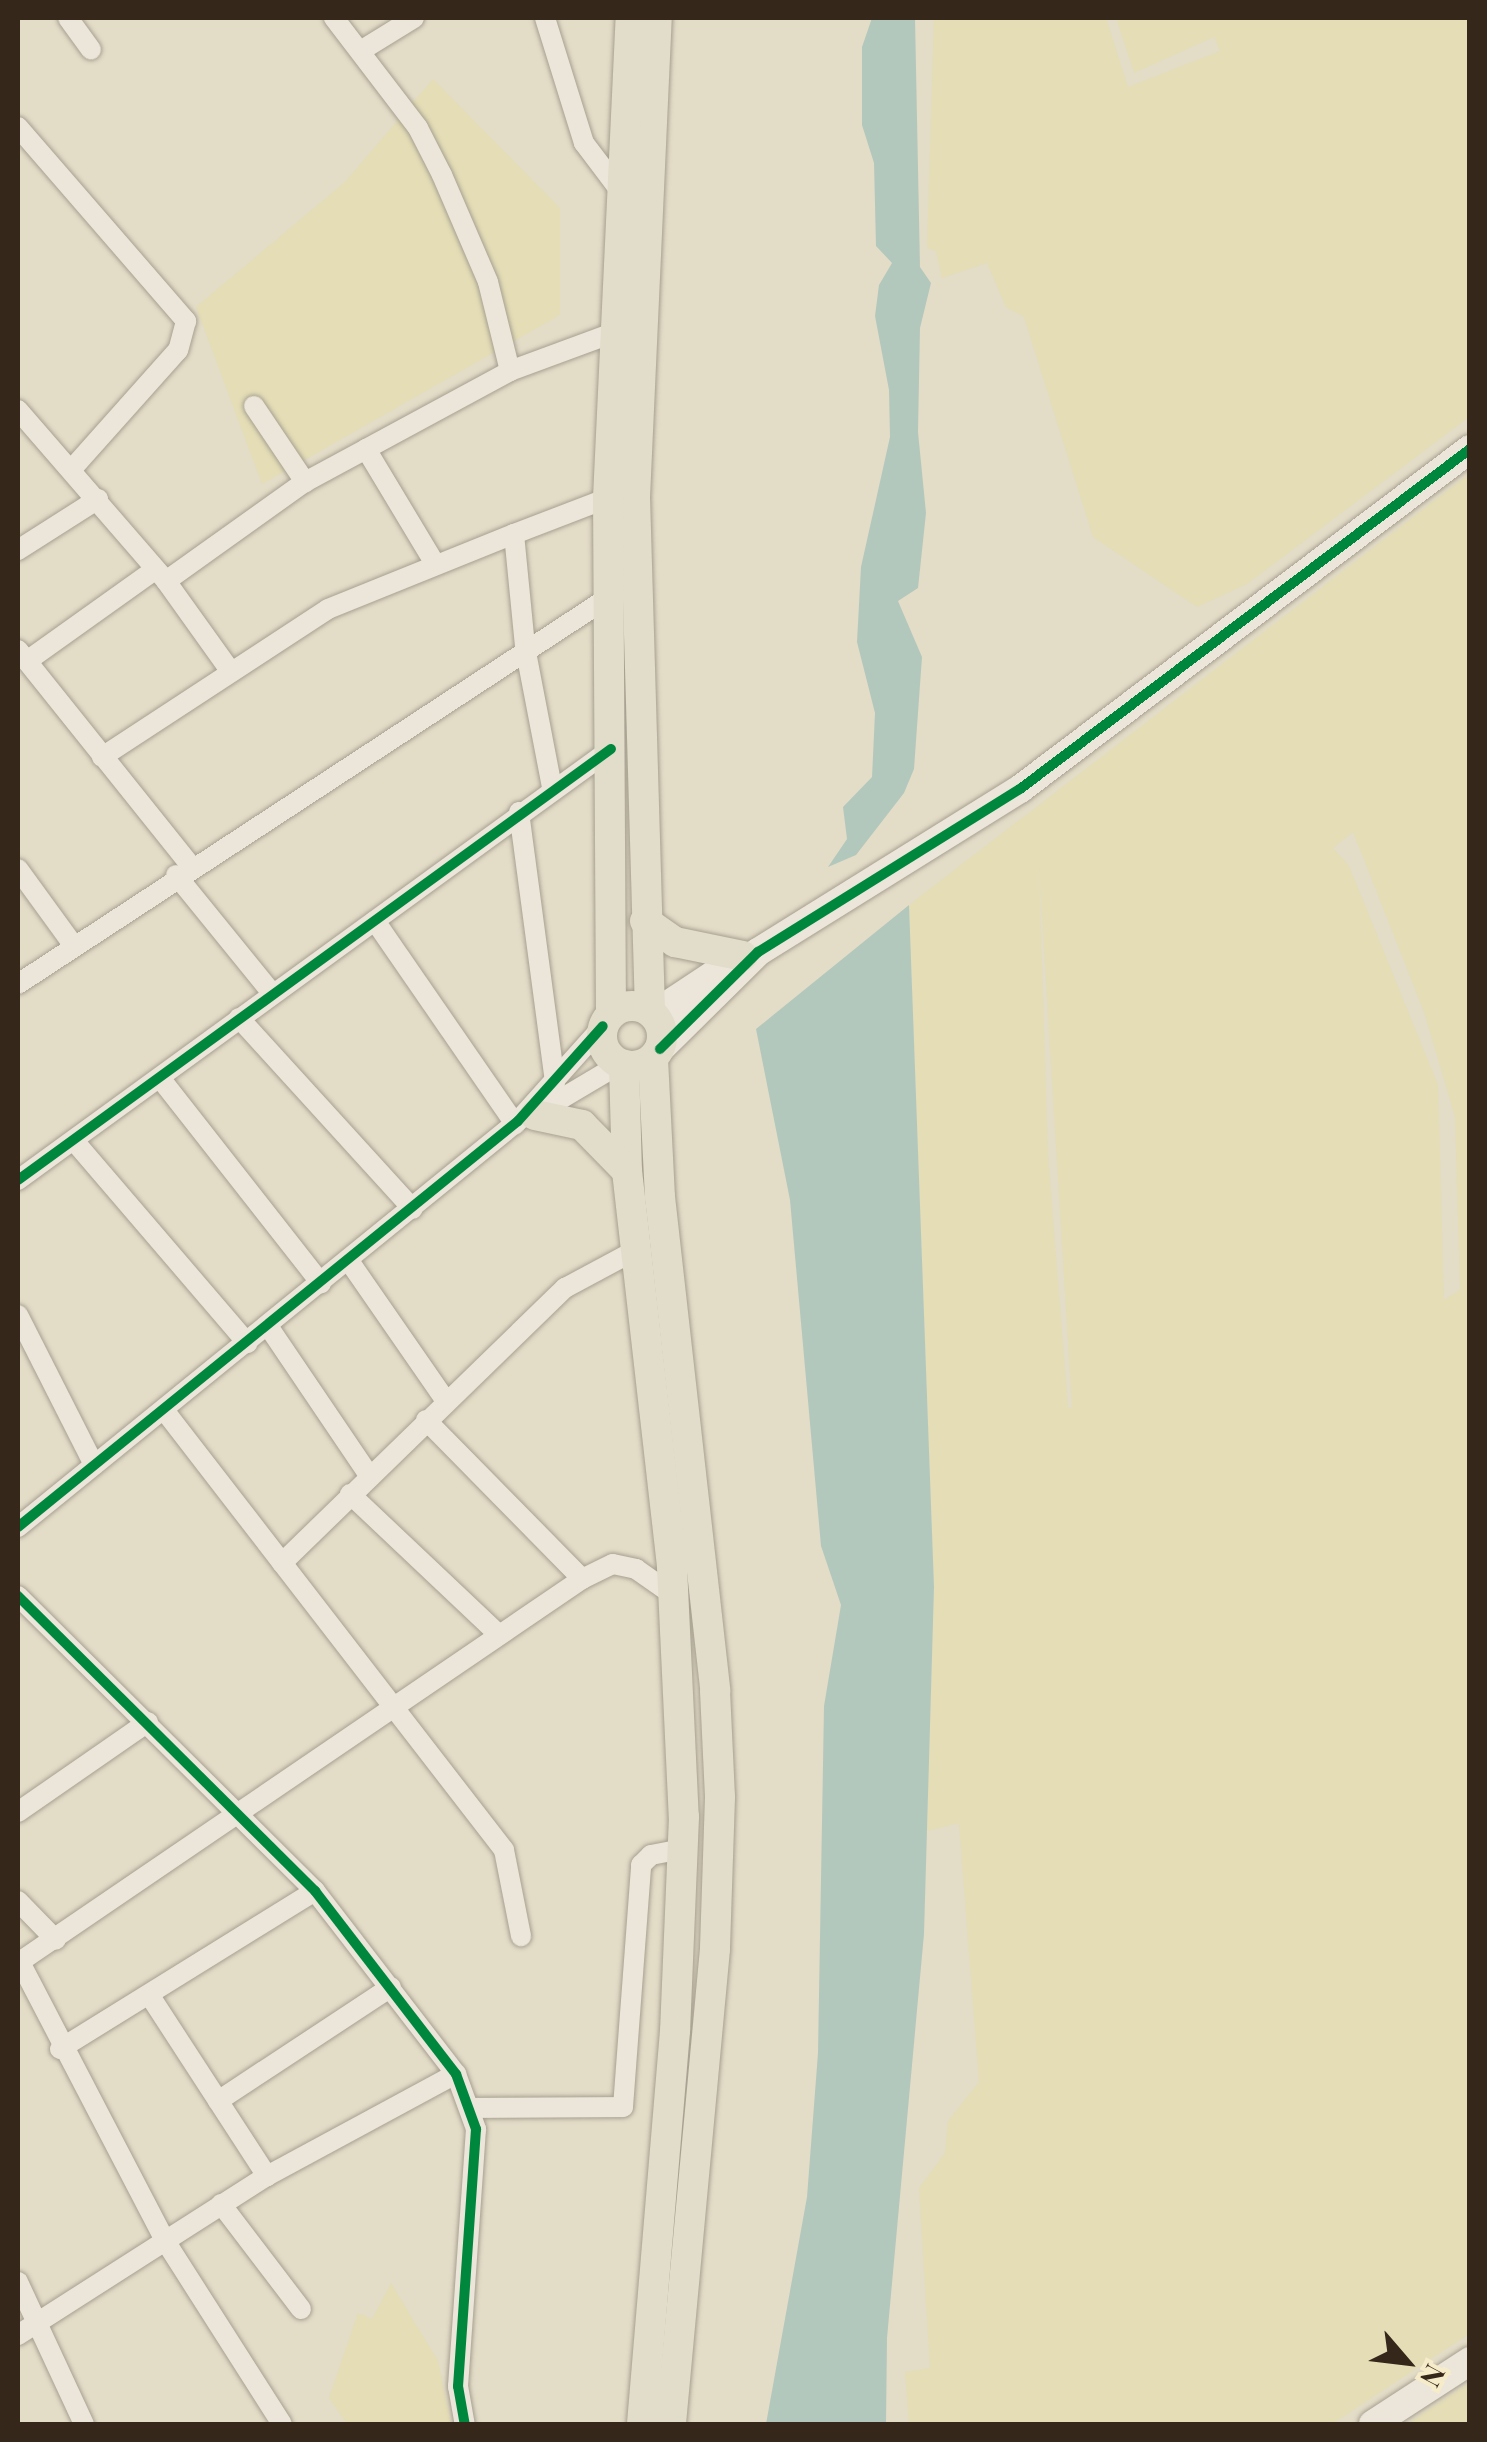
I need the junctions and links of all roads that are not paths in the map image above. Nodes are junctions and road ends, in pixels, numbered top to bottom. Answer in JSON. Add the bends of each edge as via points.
{"nodes":[{"id":1,"x":68,"y":18,"type":"edge"},
{"id":2,"x":334,"y":18,"type":"edge"},
{"id":3,"x":414,"y":18,"type":"edge"},
{"id":4,"x":545,"y":18,"type":"edge"},
{"id":5,"x":631,"y":18,"type":"edge"},
{"id":6,"x":657,"y":18,"type":"edge"},
{"id":7,"x":91,"y":50,"type":"dead end"},
{"id":8,"x":362,"y":50,"type":"junction"},
{"id":9,"x":18,"y":127,"type":"edge"},
{"id":10,"x":621,"y":192,"type":"junction"},
{"id":11,"x":613,"y":333,"type":"junction"},
{"id":12,"x":510,"y":370,"type":"junction"},
{"id":13,"x":254,"y":406,"type":"dead end"},
{"id":14,"x":18,"y":410,"type":"edge"},
{"id":15,"x":366,"y":448,"type":"junction"},
{"id":16,"x":1470,"y":449,"type":"edge"},
{"id":17,"x":72,"y":469,"type":"junction"},
{"id":18,"x":304,"y":482,"type":"junction"},
{"id":19,"x":608,"y":498,"type":"junction"},
{"id":20,"x":98,"y":499,"type":"junction"},
{"id":21,"x":514,"y":534,"type":"junction"},
{"id":22,"x":18,"y":550,"type":"edge"},
{"id":23,"x":434,"y":562,"type":"junction"},
{"id":24,"x":161,"y":575,"type":"junction"},
{"id":25,"x":609,"y":597,"type":"junction"},
{"id":26,"x":525,"y":647,"type":"junction"},
{"id":27,"x":22,"y":656,"type":"edge"},
{"id":28,"x":229,"y":668,"type":"junction"},
{"id":29,"x":612,"y":749,"type":"junction"},
{"id":30,"x":102,"y":757,"type":"junction"},
{"id":31,"x":552,"y":787,"type":"junction"},
{"id":32,"x":519,"y":812,"type":"junction"},
{"id":33,"x":18,"y":869,"type":"edge"},
{"id":34,"x":184,"y":870,"type":"junction"},
{"id":35,"x":375,"y":921,"type":"junction"},
{"id":36,"x":646,"y":922,"type":"junction"},
{"id":37,"x":74,"y":946,"type":"junction"},
{"id":38,"x":751,"y":954,"type":"junction"},
{"id":39,"x":18,"y":984,"type":"edge"},
{"id":40,"x":272,"y":993,"type":"junction"},
{"id":41,"x":652,"y":1013,"type":"junction"},
{"id":42,"x":239,"y":1018,"type":"junction"},
{"id":43,"x":607,"y":1020,"type":"junction"},
{"id":44,"x":639,"y":1059,"type":"junction"},
{"id":45,"x":160,"y":1078,"type":"junction"},
{"id":46,"x":555,"y":1083,"type":"junction"},
{"id":47,"x":522,"y":1120,"type":"junction"},
{"id":48,"x":76,"y":1142,"type":"junction"},
{"id":49,"x":627,"y":1171,"type":"junction"},
{"id":50,"x":18,"y":1180,"type":"edge"},
{"id":51,"x":413,"y":1209,"type":"junction"},
{"id":52,"x":636,"y":1250,"type":"junction"},
{"id":53,"x":349,"y":1260,"type":"junction"},
{"id":54,"x":322,"y":1283,"type":"junction"},
{"id":55,"x":18,"y":1314,"type":"edge"},
{"id":56,"x":268,"y":1326,"type":"junction"},
{"id":57,"x":246,"y":1343,"type":"junction"},
{"id":58,"x":446,"y":1401,"type":"junction"},
{"id":59,"x":164,"y":1410,"type":"junction"},
{"id":60,"x":426,"y":1420,"type":"junction"},
{"id":61,"x":94,"y":1465,"type":"junction"},
{"id":62,"x":369,"y":1475,"type":"junction"},
{"id":63,"x":350,"y":1494,"type":"junction"},
{"id":64,"x":18,"y":1527,"type":"edge"},
{"id":65,"x":282,"y":1562,"type":"junction"},
{"id":66,"x":582,"y":1579,"type":"junction"},
{"id":67,"x":673,"y":1595,"type":"junction"},
{"id":68,"x":18,"y":1596,"type":"edge"},
{"id":69,"x":500,"y":1635,"type":"junction"},
{"id":70,"x":394,"y":1711,"type":"junction"},
{"id":71,"x":148,"y":1722,"type":"junction"},
{"id":72,"x":18,"y":1812,"type":"edge"},
{"id":73,"x":242,"y":1816,"type":"junction"},
{"id":74,"x":683,"y":1849,"type":"junction"},
{"id":75,"x":314,"y":1892,"type":"junction"},
{"id":76,"x":18,"y":1900,"type":"edge"},
{"id":77,"x":521,"y":1936,"type":"dead end"},
{"id":78,"x":56,"y":1940,"type":"junction"},
{"id":79,"x":19,"y":1963,"type":"edge"},
{"id":80,"x":391,"y":1987,"type":"junction"},
{"id":81,"x":150,"y":1996,"type":"junction"},
{"id":82,"x":60,"y":2049,"type":"junction"},
{"id":83,"x":456,"y":2074,"type":"junction"},
{"id":84,"x":218,"y":2101,"type":"junction"},
{"id":85,"x":473,"y":2108,"type":"junction"},
{"id":86,"x":267,"y":2176,"type":"junction"},
{"id":87,"x":221,"y":2204,"type":"junction"},
{"id":88,"x":164,"y":2239,"type":"junction"},
{"id":89,"x":18,"y":2282,"type":"edge"},
{"id":90,"x":301,"y":2309,"type":"dead end"},
{"id":91,"x":38,"y":2324,"type":"junction"},
{"id":92,"x":18,"y":2335,"type":"edge"},
{"id":93,"x":1470,"y":2361,"type":"edge"},
{"id":94,"x":84,"y":2424,"type":"edge"},
{"id":95,"x":282,"y":2424,"type":"edge"},
{"id":96,"x":465,"y":2424,"type":"edge"},
{"id":97,"x":642,"y":2424,"type":"edge"},
{"id":98,"x":671,"y":2424,"type":"edge"},
{"id":99,"x":1373,"y":2424,"type":"edge"}],
"edges":[{"from":1,"to":7,"type":"street"},
{"from":2,"to":8,"type":"street"},
{"from":3,"to":8,"type":"street"},
{"from":4,"to":10,"type":"street","via":[[584,142]]},
{"from":5,"to":10,"type":"main road"},
{"from":6,"to":36,"type":"main road","via":[[634,497]]},
{"from":8,"to":12,"type":"street","via":[[418,128],[442,175],[488,282]]},
{"from":9,"to":17,"type":"street","via":[[186,322],[178,350]]},
{"from":10,"to":11,"type":"main road"},
{"from":11,"to":12,"type":"street"},
{"from":11,"to":19,"type":"main road"},
{"from":12,"to":15,"type":"street"},
{"from":13,"to":18,"type":"street"},
{"from":14,"to":17,"type":"street"},
{"from":15,"to":18,"type":"street"},
{"from":15,"to":23,"type":"street"},
{"from":16,"to":38,"type":"street","via":[[1020,789]]},
{"from":17,"to":20,"type":"street"},
{"from":18,"to":24,"type":"street"},
{"from":19,"to":21,"type":"street"},
{"from":19,"to":25,"type":"main road"},
{"from":20,"to":22,"type":"street"},
{"from":20,"to":24,"type":"street"},
{"from":21,"to":23,"type":"street"},
{"from":21,"to":26,"type":"street"},
{"from":23,"to":28,"type":"street","via":[[328,609]]},
{"from":24,"to":27,"type":"street"},
{"from":24,"to":28,"type":"street"},
{"from":25,"to":26,"type":"street"},
{"from":25,"to":29,"type":"main road"},
{"from":26,"to":31,"type":"street"},
{"from":26,"to":34,"type":"street"},
{"from":27,"to":30,"type":"street"},
{"from":28,"to":30,"type":"street"},
{"from":29,"to":31,"type":"street"},
{"from":29,"to":43,"type":"main road"},
{"from":30,"to":34,"type":"street"},
{"from":31,"to":32,"type":"street"},
{"from":32,"to":35,"type":"street"},
{"from":32,"to":46,"type":"street"},
{"from":33,"to":37,"type":"street"},
{"from":34,"to":37,"type":"street"},
{"from":34,"to":40,"type":"street"},
{"from":35,"to":40,"type":"street"},
{"from":35,"to":47,"type":"street"},
{"from":36,"to":38,"type":"main road","via":[[675,942]]},
{"from":36,"to":41,"type":"main road"},
{"from":37,"to":39,"type":"street"},
{"from":38,"to":41,"type":"street"},
{"from":38,"to":44,"type":"street"},
{"from":40,"to":42,"type":"street"},
{"from":41,"to":43,"type":"main road","via":[[630,1006]]},
{"from":41,"to":44,"type":"main road","via":[[662,1028]]},
{"from":42,"to":45,"type":"street"},
{"from":42,"to":51,"type":"street"},
{"from":43,"to":44,"type":"main road","via":[[603,1047]]},
{"from":43,"to":46,"type":"street"},
{"from":44,"to":47,"type":"street"},
{"from":44,"to":49,"type":"main road"},
{"from":44,"to":98,"type":"main road","via":[[713,1673],[720,1796],[715,1949]]},
{"from":45,"to":48,"type":"street"},
{"from":45,"to":54,"type":"street"},
{"from":46,"to":47,"type":"street"},
{"from":47,"to":49,"type":"main road","via":[[582,1125]]},
{"from":47,"to":51,"type":"street"},
{"from":48,"to":50,"type":"street"},
{"from":48,"to":57,"type":"street"},
{"from":49,"to":52,"type":"main road"},
{"from":51,"to":53,"type":"street"},
{"from":52,"to":58,"type":"street","via":[[565,1288]]},
{"from":52,"to":67,"type":"main road"},
{"from":53,"to":54,"type":"street"},
{"from":53,"to":58,"type":"street"},
{"from":54,"to":56,"type":"street"},
{"from":55,"to":61,"type":"street"},
{"from":56,"to":57,"type":"street"},
{"from":56,"to":62,"type":"street"},
{"from":57,"to":59,"type":"street"},
{"from":58,"to":60,"type":"street"},
{"from":59,"to":61,"type":"street"},
{"from":59,"to":65,"type":"street"},
{"from":60,"to":62,"type":"street"},
{"from":60,"to":66,"type":"street"},
{"from":61,"to":64,"type":"street"},
{"from":62,"to":63,"type":"street"},
{"from":63,"to":65,"type":"street"},
{"from":63,"to":69,"type":"street"},
{"from":65,"to":70,"type":"street"},
{"from":66,"to":67,"type":"street","via":[[613,1564],[636,1569]]},
{"from":66,"to":69,"type":"street"},
{"from":67,"to":74,"type":"main road"},
{"from":68,"to":71,"type":"street"},
{"from":69,"to":70,"type":"street"},
{"from":70,"to":73,"type":"street"},
{"from":70,"to":77,"type":"street","via":[[504,1850]]},
{"from":71,"to":72,"type":"street"},
{"from":71,"to":73,"type":"street"},
{"from":73,"to":75,"type":"street"},
{"from":73,"to":78,"type":"street"},
{"from":74,"to":85,"type":"street","via":[[651,1855],[642,1865],[622,2107]]},
{"from":74,"to":97,"type":"main road"},
{"from":75,"to":80,"type":"street"},
{"from":75,"to":81,"type":"street"},
{"from":76,"to":78,"type":"street"},
{"from":78,"to":79,"type":"street"},
{"from":79,"to":82,"type":"street"},
{"from":80,"to":83,"type":"street"},
{"from":80,"to":84,"type":"street"},
{"from":81,"to":82,"type":"street"},
{"from":81,"to":84,"type":"street"},
{"from":82,"to":88,"type":"street"},
{"from":83,"to":85,"type":"street"},
{"from":83,"to":86,"type":"street"},
{"from":84,"to":86,"type":"street"},
{"from":85,"to":96,"type":"street","via":[[475,2219],[458,2386]]},
{"from":86,"to":87,"type":"street"},
{"from":87,"to":88,"type":"street"},
{"from":87,"to":90,"type":"street"},
{"from":88,"to":91,"type":"street"},
{"from":88,"to":95,"type":"street"},
{"from":89,"to":91,"type":"street"},
{"from":91,"to":92,"type":"street"},
{"from":91,"to":94,"type":"street"},
{"from":93,"to":99,"type":"street"}]}
